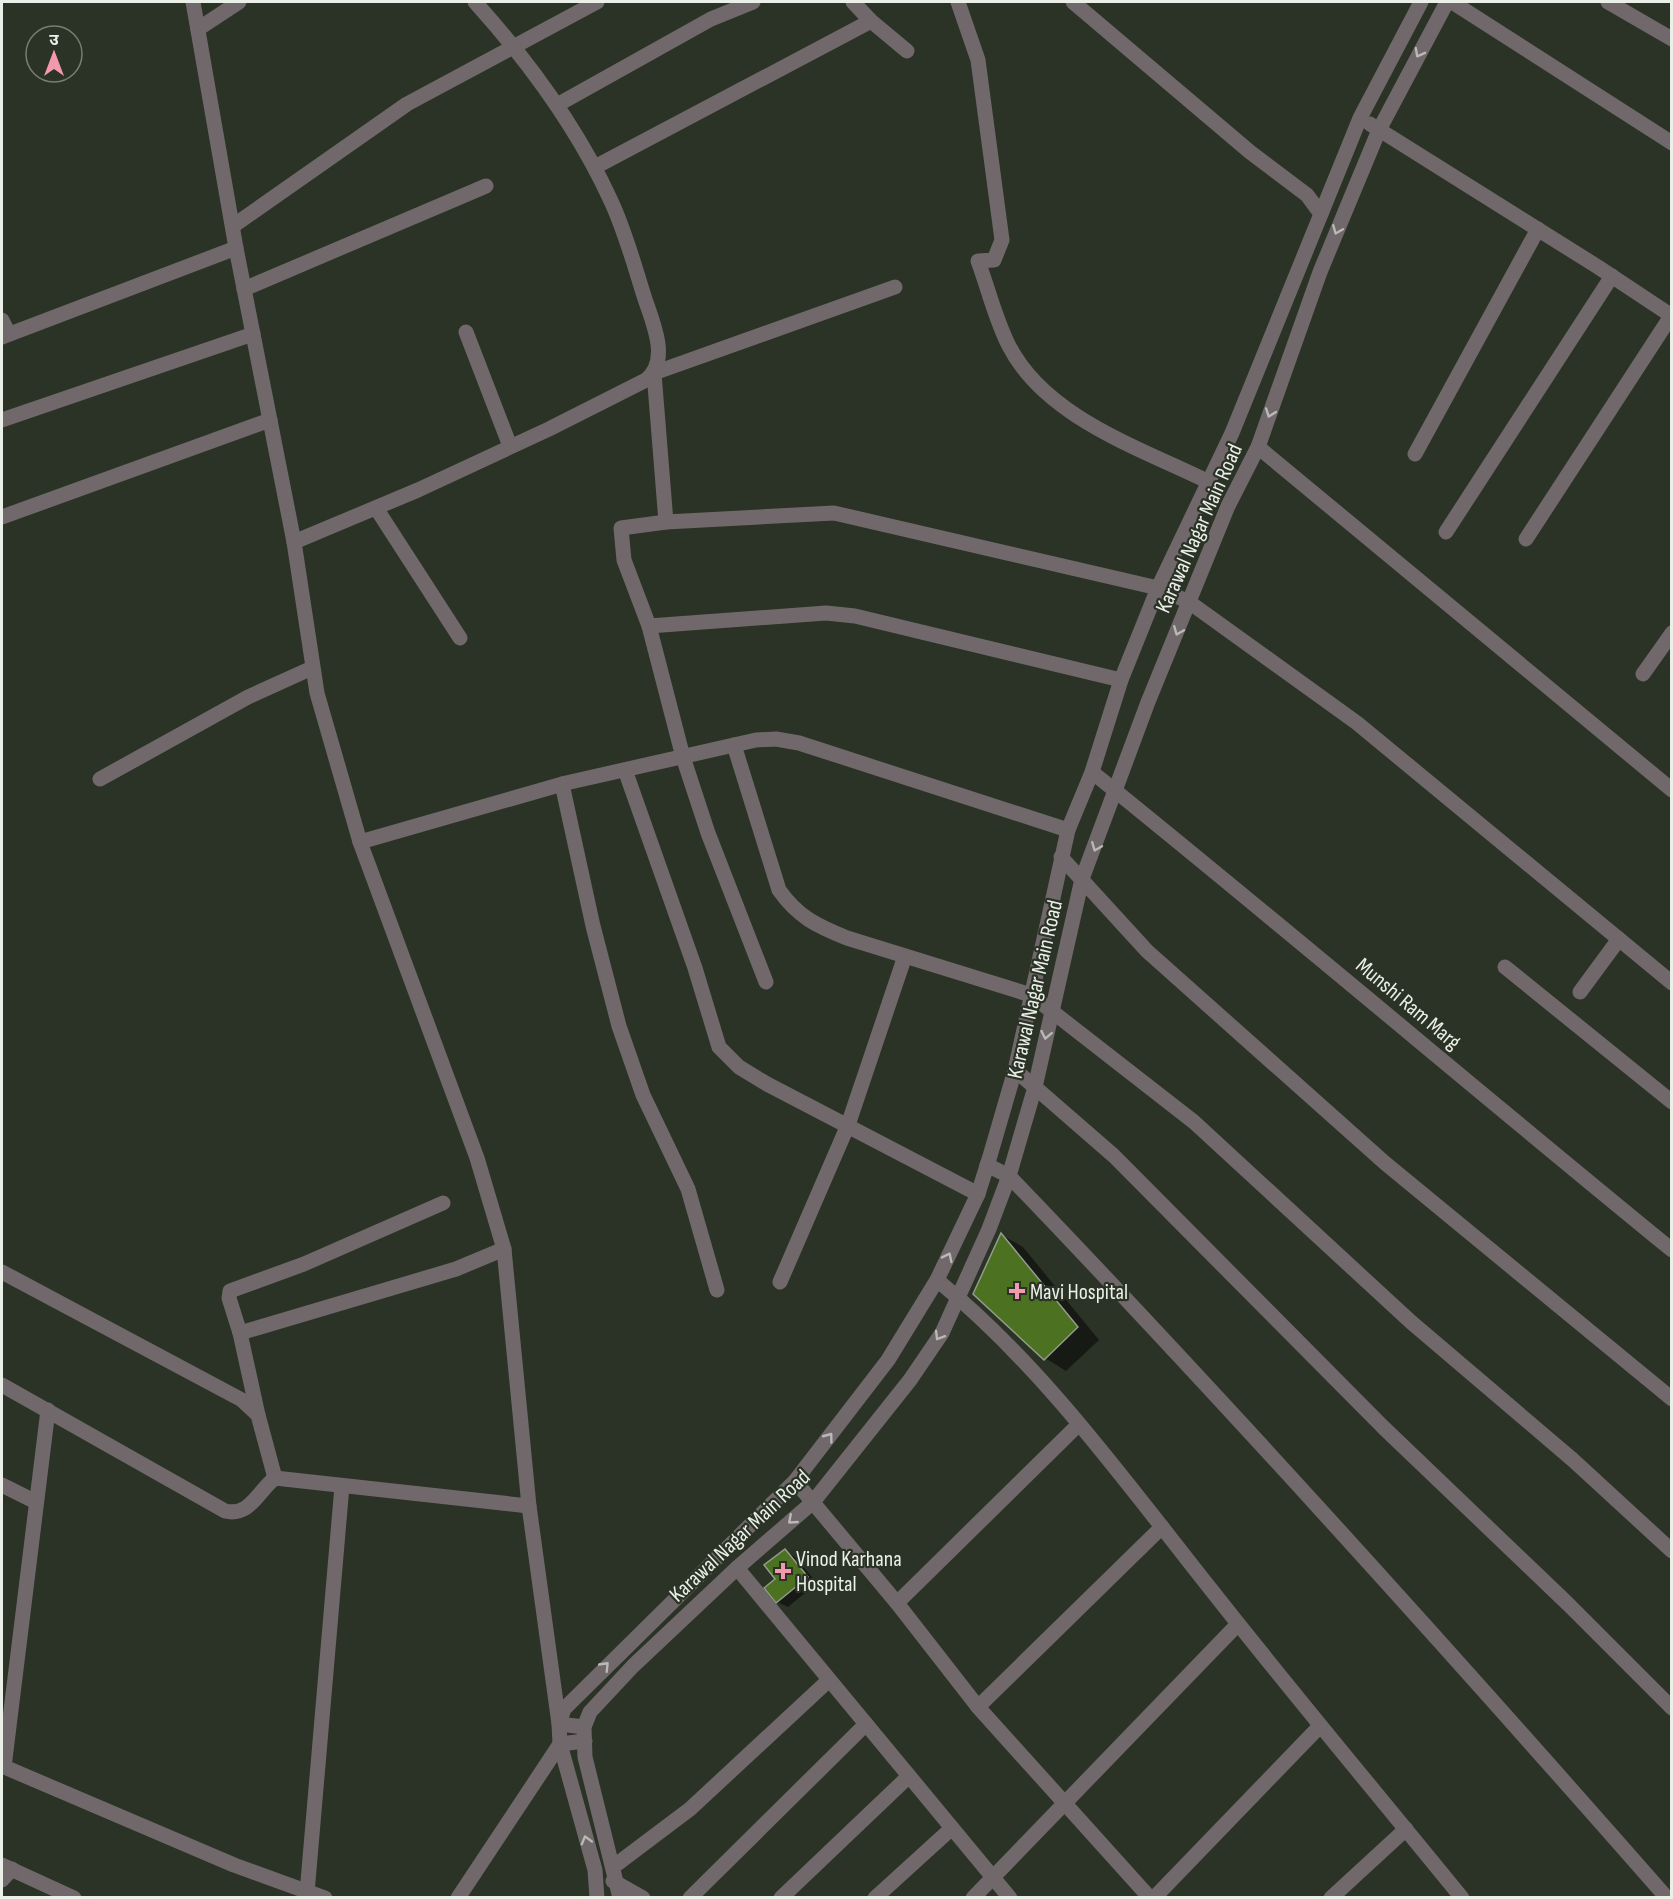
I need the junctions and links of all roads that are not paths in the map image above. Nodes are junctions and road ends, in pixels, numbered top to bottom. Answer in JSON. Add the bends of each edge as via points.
{"nodes":[{"id":1,"x":193,"y":2,"type":"edge"},
{"id":2,"x":239,"y":2,"type":"edge"},
{"id":3,"x":475,"y":2,"type":"edge"},
{"id":4,"x":597,"y":2,"type":"edge"},
{"id":5,"x":753,"y":2,"type":"edge"},
{"id":6,"x":853,"y":2,"type":"edge"},
{"id":7,"x":958,"y":2,"type":"edge"},
{"id":8,"x":1072,"y":2,"type":"edge"},
{"id":9,"x":1420,"y":2,"type":"edge"},
{"id":10,"x":1447,"y":2,"type":"edge"},
{"id":11,"x":1452,"y":2,"type":"edge"},
{"id":12,"x":1608,"y":2,"type":"edge"},
{"id":13,"x":871,"y":21,"type":"junction"},
{"id":14,"x":198,"y":29,"type":"junction"},
{"id":15,"x":1669,"y":33,"type":"edge"},
{"id":16,"x":515,"y":47,"type":"junction"},
{"id":17,"x":907,"y":51,"type":"dead end"},
{"id":18,"x":557,"y":105,"type":"junction"},
{"id":19,"x":1360,"y":118,"type":"junction"},
{"id":20,"x":1379,"y":130,"type":"junction"},
{"id":21,"x":1671,"y":142,"type":"edge"},
{"id":22,"x":595,"y":167,"type":"junction"},
{"id":23,"x":486,"y":186,"type":"dead end"},
{"id":24,"x":1321,"y":214,"type":"junction"},
{"id":25,"x":233,"y":226,"type":"junction"},
{"id":26,"x":1538,"y":229,"type":"junction"},
{"id":27,"x":236,"y":248,"type":"junction"},
{"id":28,"x":1612,"y":276,"type":"junction"},
{"id":29,"x":895,"y":286,"type":"dead end"},
{"id":30,"x":244,"y":289,"type":"junction"},
{"id":31,"x":1671,"y":316,"type":"edge"},
{"id":32,"x":2,"y":320,"type":"edge"},
{"id":33,"x":466,"y":332,"type":"dead end"},
{"id":34,"x":253,"y":334,"type":"junction"},
{"id":35,"x":5,"y":336,"type":"edge"},
{"id":36,"x":654,"y":373,"type":"junction"},
{"id":37,"x":2,"y":420,"type":"edge"},
{"id":38,"x":270,"y":420,"type":"junction"},
{"id":39,"x":510,"y":446,"type":"junction"},
{"id":40,"x":1258,"y":447,"type":"junction"},
{"id":41,"x":1414,"y":454,"type":"dead end"},
{"id":42,"x":1209,"y":482,"type":"junction"},
{"id":43,"x":376,"y":508,"type":"junction"},
{"id":44,"x":2,"y":517,"type":"edge"},
{"id":45,"x":666,"y":522,"type":"junction"},
{"id":46,"x":1446,"y":532,"type":"dead end"},
{"id":47,"x":1526,"y":539,"type":"dead end"},
{"id":48,"x":294,"y":542,"type":"junction"},
{"id":49,"x":1158,"y":588,"type":"junction"},
{"id":50,"x":1189,"y":602,"type":"junction"},
{"id":51,"x":649,"y":626,"type":"junction"},
{"id":52,"x":1671,"y":633,"type":"edge"},
{"id":53,"x":460,"y":638,"type":"dead end"},
{"id":54,"x":312,"y":668,"type":"junction"},
{"id":55,"x":1643,"y":674,"type":"dead end"},
{"id":56,"x":1121,"y":680,"type":"junction"},
{"id":57,"x":734,"y":745,"type":"junction"},
{"id":58,"x":682,"y":757,"type":"junction"},
{"id":59,"x":625,"y":770,"type":"junction"},
{"id":60,"x":1092,"y":772,"type":"junction"},
{"id":61,"x":100,"y":779,"type":"dead end"},
{"id":62,"x":562,"y":784,"type":"junction"},
{"id":63,"x":1671,"y":790,"type":"edge"},
{"id":64,"x":1116,"y":792,"type":"junction"},
{"id":65,"x":1068,"y":830,"type":"junction"},
{"id":66,"x":360,"y":842,"type":"junction"},
{"id":67,"x":1061,"y":856,"type":"junction"},
{"id":68,"x":1082,"y":879,"type":"junction"},
{"id":69,"x":1619,"y":939,"type":"junction"},
{"id":70,"x":905,"y":956,"type":"junction"},
{"id":71,"x":1505,"y":967,"type":"dead end"},
{"id":72,"x":766,"y":982,"type":"dead end"},
{"id":73,"x":1671,"y":983,"type":"edge"},
{"id":74,"x":1580,"y":992,"type":"dead end"},
{"id":75,"x":1031,"y":995,"type":"junction"},
{"id":76,"x":1050,"y":1011,"type":"junction"},
{"id":77,"x":1015,"y":1070,"type":"junction"},
{"id":78,"x":1035,"y":1087,"type":"junction"},
{"id":79,"x":1671,"y":1102,"type":"edge"},
{"id":80,"x":848,"y":1125,"type":"junction"},
{"id":81,"x":987,"y":1165,"type":"junction"},
{"id":82,"x":1009,"y":1176,"type":"junction"},
{"id":83,"x":978,"y":1194,"type":"junction"},
{"id":84,"x":443,"y":1203,"type":"dead end"},
{"id":85,"x":504,"y":1249,"type":"junction"},
{"id":86,"x":1671,"y":1250,"type":"edge"},
{"id":87,"x":2,"y":1272,"type":"edge"},
{"id":88,"x":937,"y":1280,"type":"junction"},
{"id":89,"x":780,"y":1282,"type":"dead end"},
{"id":90,"x":717,"y":1290,"type":"dead end"},
{"id":91,"x":958,"y":1297,"type":"junction"},
{"id":92,"x":240,"y":1333,"type":"junction"},
{"id":93,"x":2,"y":1385,"type":"edge"},
{"id":94,"x":1671,"y":1399,"type":"edge"},
{"id":95,"x":48,"y":1410,"type":"junction"},
{"id":96,"x":258,"y":1415,"type":"junction"},
{"id":97,"x":1078,"y":1425,"type":"junction"},
{"id":98,"x":275,"y":1478,"type":"junction"},
{"id":99,"x":795,"y":1481,"type":"junction"},
{"id":100,"x":2,"y":1485,"type":"edge"},
{"id":101,"x":342,"y":1486,"type":"junction"},
{"id":102,"x":36,"y":1502,"type":"junction"},
{"id":103,"x":813,"y":1502,"type":"junction"},
{"id":104,"x":529,"y":1506,"type":"junction"},
{"id":105,"x":1162,"y":1527,"type":"junction"},
{"id":106,"x":1671,"y":1551,"type":"edge"},
{"id":107,"x":737,"y":1568,"type":"junction"},
{"id":108,"x":897,"y":1603,"type":"junction"},
{"id":109,"x":1238,"y":1624,"type":"junction"},
{"id":110,"x":2,"y":1659,"type":"edge"},
{"id":111,"x":17,"y":1663,"type":"junction"},
{"id":112,"x":829,"y":1680,"type":"junction"},
{"id":113,"x":978,"y":1707,"type":"junction"},
{"id":114,"x":1671,"y":1708,"type":"edge"},
{"id":115,"x":559,"y":1724,"type":"junction"},
{"id":116,"x":866,"y":1724,"type":"junction"},
{"id":117,"x":1320,"y":1726,"type":"junction"},
{"id":118,"x":584,"y":1734,"type":"junction"},
{"id":119,"x":560,"y":1744,"type":"junction"},
{"id":120,"x":3,"y":1767,"type":"edge"},
{"id":121,"x":909,"y":1776,"type":"junction"},
{"id":122,"x":1064,"y":1801,"type":"junction"},
{"id":123,"x":952,"y":1828,"type":"junction"},
{"id":124,"x":1406,"y":1828,"type":"junction"},
{"id":125,"x":613,"y":1867,"type":"junction"},
{"id":126,"x":595,"y":1870,"type":"junction"},
{"id":127,"x":5,"y":1871,"type":"edge"},
{"id":128,"x":994,"y":1878,"type":"junction"},
{"id":129,"x":619,"y":1891,"type":"edge"},
{"id":130,"x":308,"y":1893,"type":"junction"},
{"id":131,"x":74,"y":1898,"type":"edge"},
{"id":132,"x":325,"y":1898,"type":"edge"},
{"id":133,"x":458,"y":1898,"type":"edge"},
{"id":134,"x":597,"y":1898,"type":"edge"},
{"id":135,"x":644,"y":1898,"type":"edge"},
{"id":136,"x":690,"y":1898,"type":"edge"},
{"id":137,"x":781,"y":1898,"type":"edge"},
{"id":138,"x":875,"y":1898,"type":"edge"},
{"id":139,"x":973,"y":1898,"type":"edge"},
{"id":140,"x":1010,"y":1898,"type":"edge"},
{"id":141,"x":1152,"y":1898,"type":"edge"},
{"id":142,"x":1331,"y":1898,"type":"edge"},
{"id":143,"x":1462,"y":1898,"type":"edge"},
{"id":144,"x":1667,"y":1898,"type":"edge"}],
"edges":[{"from":1,"to":14,"type":"street"},
{"from":2,"to":14,"type":"street"},
{"from":3,"to":16,"type":"street"},
{"from":4,"to":16,"type":"street"},
{"from":5,"to":18,"type":"street","via":[[711,19]]},
{"from":6,"to":13,"type":"street"},
{"from":7,"to":42,"type":"street","via":[[978,60],[1002,240],[994,260],[978,261],[1008,344],[1034,382],[1068,411]]},
{"from":8,"to":24,"type":"street","via":[[1307,195]]},
{"from":9,"to":19,"type":"street","name":"Karawal Nagar Main Road"},
{"from":10,"to":20,"type":"street","name":"Karawal Nagar Main Road","one_way":true},
{"from":11,"to":21,"type":"street"},
{"from":12,"to":15,"type":"street"},
{"from":13,"to":17,"type":"street"},
{"from":13,"to":22,"type":"street"},
{"from":14,"to":25,"type":"street"},
{"from":16,"to":18,"type":"street"},
{"from":16,"to":25,"type":"street","via":[[407,104]]},
{"from":18,"to":22,"type":"street"},
{"from":19,"to":20,"type":"street"},
{"from":19,"to":24,"type":"street","name":"Karawal Nagar Main Road"},
{"from":20,"to":26,"type":"street"},
{"from":20,"to":40,"type":"street","name":"Karawal Nagar Main Road","one_way":true,"via":[[1320,272]]},
{"from":22,"to":36,"type":"street","via":[[612,203],[648,306],[659,350]]},
{"from":23,"to":30,"type":"street"},
{"from":24,"to":42,"type":"street","name":"Karawal Nagar Main Road"},
{"from":25,"to":27,"type":"street"},
{"from":26,"to":28,"type":"street"},
{"from":26,"to":41,"type":"street"},
{"from":27,"to":30,"type":"street"},
{"from":27,"to":35,"type":"street"},
{"from":28,"to":31,"type":"street"},
{"from":28,"to":46,"type":"street"},
{"from":29,"to":36,"type":"street"},
{"from":30,"to":34,"type":"street"},
{"from":31,"to":47,"type":"street"},
{"from":32,"to":35,"type":"street"},
{"from":33,"to":39,"type":"street"},
{"from":34,"to":37,"type":"street"},
{"from":34,"to":38,"type":"street"},
{"from":36,"to":39,"type":"street"},
{"from":36,"to":45,"type":"street"},
{"from":38,"to":44,"type":"street"},
{"from":38,"to":48,"type":"street"},
{"from":39,"to":43,"type":"street"},
{"from":40,"to":50,"type":"street","name":"Karawal Nagar Main Road","via":[[1228,506]]},
{"from":40,"to":63,"type":"street"},
{"from":42,"to":49,"type":"street","name":"Karawal Nagar Main Road"},
{"from":43,"to":48,"type":"street"},
{"from":43,"to":53,"type":"street"},
{"from":45,"to":49,"type":"street","via":[[834,513]]},
{"from":45,"to":51,"type":"street","via":[[621,528],[624,560]]},
{"from":48,"to":54,"type":"street"},
{"from":49,"to":50,"type":"street"},
{"from":49,"to":56,"type":"street","name":"Karawal Nagar Main Road"},
{"from":50,"to":64,"type":"street","name":"Karawal Nagar Main Road","one_way":true},
{"from":50,"to":69,"type":"street","via":[[1357,723]]},
{"from":51,"to":56,"type":"street","via":[[814,612],[836,614]]},
{"from":51,"to":58,"type":"street"},
{"from":52,"to":55,"type":"street"},
{"from":54,"to":61,"type":"street","via":[[228,708]]},
{"from":54,"to":66,"type":"street"},
{"from":56,"to":60,"type":"street","name":"Karawal Nagar Main Road"},
{"from":57,"to":58,"type":"street"},
{"from":57,"to":65,"type":"street","via":[[776,739],[799,743]]},
{"from":57,"to":70,"type":"street","via":[[779,890],[793,910],[820,928]]},
{"from":58,"to":59,"type":"street"},
{"from":58,"to":72,"type":"street"},
{"from":59,"to":62,"type":"street"},
{"from":59,"to":80,"type":"street","via":[[719,1047],[739,1067],[767,1084]]},
{"from":60,"to":64,"type":"street","name":"Munshi Ram Marg"},
{"from":60,"to":65,"type":"street","name":"Karawal Nagar Main Road"},
{"from":62,"to":66,"type":"street"},
{"from":62,"to":90,"type":"street","via":[[619,1026],[643,1095],[688,1189]]},
{"from":64,"to":68,"type":"street","name":"Karawal Nagar Main Road","one_way":true},
{"from":64,"to":86,"type":"street","name":"Munshi Ram Marg","via":[[1292,933]]},
{"from":65,"to":67,"type":"street","name":"Karawal Nagar Main Road"},
{"from":66,"to":85,"type":"street","via":[[477,1158]]},
{"from":67,"to":68,"type":"street"},
{"from":67,"to":75,"type":"street","name":"Karawal Nagar Main Road"},
{"from":68,"to":76,"type":"street","name":"Karawal Nagar Main Road"},
{"from":68,"to":94,"type":"street","via":[[1147,951],[1385,1163]]},
{"from":69,"to":73,"type":"street"},
{"from":69,"to":74,"type":"street"},
{"from":70,"to":75,"type":"street"},
{"from":70,"to":80,"type":"street"},
{"from":71,"to":79,"type":"street"},
{"from":75,"to":76,"type":"street"},
{"from":75,"to":77,"type":"street","name":"Karawal Nagar Main Road"},
{"from":76,"to":78,"type":"street","name":"Karawal Nagar Main Road","one_way":true},
{"from":76,"to":106,"type":"street","via":[[1194,1122],[1411,1322],[1573,1460]]},
{"from":77,"to":78,"type":"street"},
{"from":77,"to":81,"type":"street","name":"Karawal Nagar Main Road"},
{"from":78,"to":82,"type":"street","name":"Karawal Nagar Main Road"},
{"from":78,"to":114,"type":"street","via":[[1114,1156],[1384,1428]]},
{"from":80,"to":83,"type":"street"},
{"from":80,"to":89,"type":"street"},
{"from":81,"to":82,"type":"street"},
{"from":81,"to":83,"type":"street","name":"Karawal Nagar Main Road"},
{"from":82,"to":91,"type":"street","name":"Karawal Nagar Main Road","via":[[990,1229]]},
{"from":82,"to":144,"type":"street","via":[[1324,1511]]},
{"from":88,"to":83,"type":"street","name":"Karawal Nagar Main Road","one_way":true},
{"from":84,"to":92,"type":"street","via":[[314,1260],[230,1291]]},
{"from":85,"to":92,"type":"street","via":[[456,1269]]},
{"from":85,"to":104,"type":"street"},
{"from":87,"to":96,"type":"street","via":[[242,1400]]},
{"from":88,"to":91,"type":"street"},
{"from":99,"to":88,"type":"street","name":"Karawal Nagar Main Road","one_way":true,"via":[[888,1360]]},
{"from":91,"to":97,"type":"street","via":[[1015,1350]]},
{"from":91,"to":103,"type":"street","name":"Karawal Nagar Main Road","one_way":true,"via":[[942,1333],[910,1380]]},
{"from":92,"to":96,"type":"street"},
{"from":93,"to":95,"type":"street"},
{"from":95,"to":98,"type":"street","via":[[225,1511],[242,1512]]},
{"from":95,"to":102,"type":"street"},
{"from":96,"to":98,"type":"street"},
{"from":97,"to":105,"type":"street"},
{"from":97,"to":108,"type":"street"},
{"from":98,"to":101,"type":"street"},
{"from":99,"to":103,"type":"street"},
{"from":115,"to":99,"type":"street","name":"Karawal Nagar Main Road","one_way":true,"via":[[564,1709],[601,1670]]},
{"from":100,"to":102,"type":"street"},
{"from":101,"to":104,"type":"street"},
{"from":101,"to":130,"type":"street"},
{"from":102,"to":111,"type":"street"},
{"from":103,"to":107,"type":"street","name":"Karawal Nagar Main Road","one_way":true},
{"from":103,"to":108,"type":"street"},
{"from":104,"to":115,"type":"street"},
{"from":105,"to":109,"type":"street"},
{"from":105,"to":113,"type":"street"},
{"from":107,"to":112,"type":"street"},
{"from":107,"to":118,"type":"street","name":"Karawal Nagar Main Road","via":[[590,1712]]},
{"from":108,"to":113,"type":"street"},
{"from":109,"to":117,"type":"street"},
{"from":109,"to":122,"type":"street"},
{"from":110,"to":111,"type":"street"},
{"from":111,"to":120,"type":"street"},
{"from":112,"to":116,"type":"street"},
{"from":112,"to":125,"type":"street","via":[[690,1809]]},
{"from":113,"to":122,"type":"street"},
{"from":115,"to":118,"type":"street"},
{"from":115,"to":119,"type":"street"},
{"from":116,"to":121,"type":"street"},
{"from":116,"to":136,"type":"street"},
{"from":117,"to":124,"type":"street"},
{"from":117,"to":141,"type":"street"},
{"from":118,"to":119,"type":"street"},
{"from":118,"to":125,"type":"street","via":[[585,1757]]},
{"from":126,"to":119,"type":"street","one_way":true},
{"from":119,"to":133,"type":"street"},
{"from":120,"to":130,"type":"street"},
{"from":121,"to":123,"type":"street"},
{"from":121,"to":137,"type":"street"},
{"from":122,"to":128,"type":"street"},
{"from":122,"to":141,"type":"street"},
{"from":123,"to":128,"type":"street"},
{"from":123,"to":138,"type":"street"},
{"from":124,"to":142,"type":"street"},
{"from":124,"to":143,"type":"street"},
{"from":125,"to":129,"type":"street"},
{"from":126,"to":129,"type":"street"},
{"from":126,"to":134,"type":"street"},
{"from":127,"to":131,"type":"street"},
{"from":128,"to":139,"type":"street"},
{"from":128,"to":140,"type":"street"},
{"from":129,"to":135,"type":"street"},
{"from":130,"to":132,"type":"street"}]}
